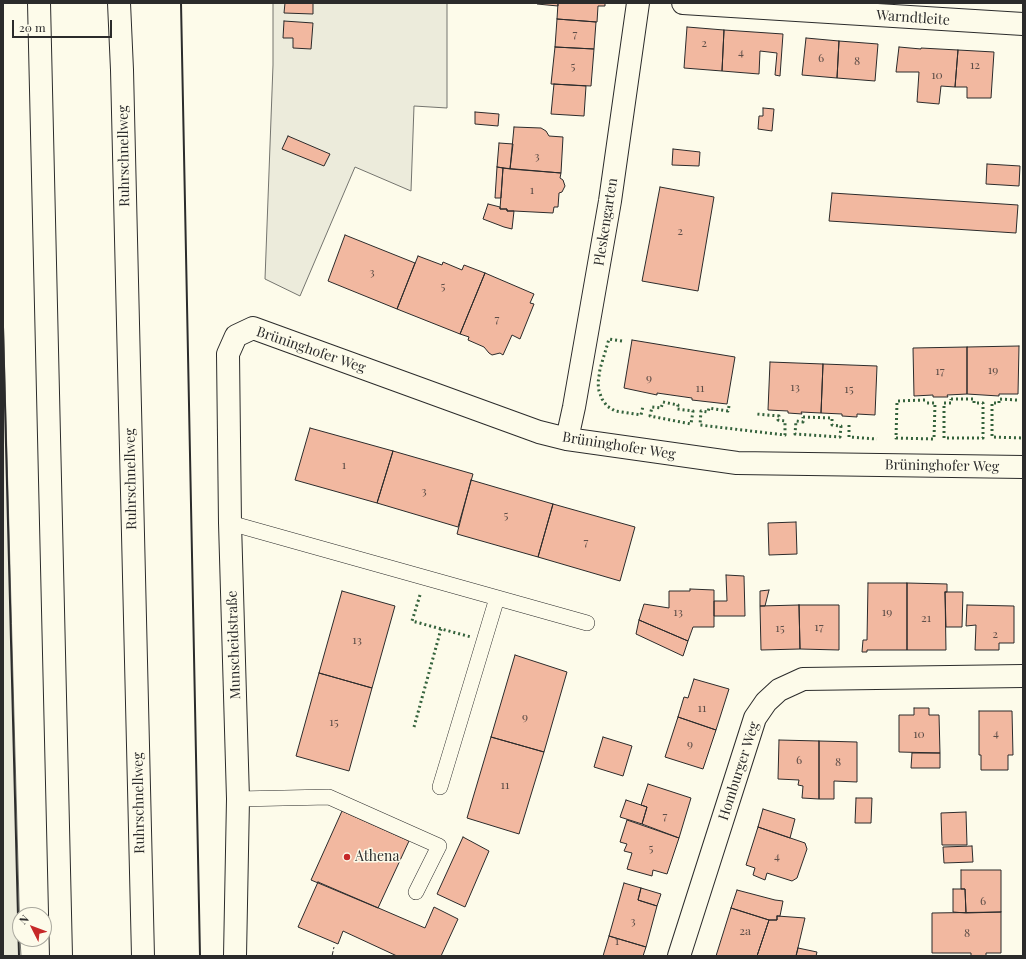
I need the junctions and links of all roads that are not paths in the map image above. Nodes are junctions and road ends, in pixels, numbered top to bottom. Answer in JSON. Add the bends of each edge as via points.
{"nodes":[{"id":1,"x":39,"y":3,"type":"edge"},
{"id":2,"x":119,"y":3,"type":"edge"},
{"id":3,"x":638,"y":3,"type":"edge"},
{"id":4,"x":683,"y":3,"type":"edge"},
{"id":5,"x":1023,"y":24,"type":"edge"},
{"id":6,"x":236,"y":336,"type":"joint"},
{"id":7,"x":567,"y":439,"type":"junction"},
{"id":8,"x":1023,"y":467,"type":"edge"},
{"id":9,"x":230,"y":523,"type":"junction"},
{"id":10,"x":497,"y":598,"type":"junction"},
{"id":11,"x":587,"y":623,"type":"dead end"},
{"id":12,"x":1023,"y":676,"type":"edge"},
{"id":13,"x":440,"y":787,"type":"dead end"},
{"id":14,"x":238,"y":800,"type":"junction"},
{"id":15,"x":416,"y":892,"type":"dead end"},
{"id":16,"x":61,"y":956,"type":"edge"},
{"id":17,"x":142,"y":956,"type":"edge"},
{"id":18,"x":235,"y":956,"type":"edge"},
{"id":19,"x":678,"y":956,"type":"edge"}],
"edges":[{"from":1,"to":16,"type":"main road"},
{"from":2,"to":17,"type":"main road","name":"Ruhrschnellweg"},
{"from":3,"to":7,"type":"main road","name":"Pleskengarten","via":[[610,201]]},
{"from":4,"to":5,"type":"main road","name":"Warndtleite"},
{"from":6,"to":7,"type":"main road","name":"Brüninghofer Weg","via":[[253,328],[539,432]]},
{"from":6,"to":9,"type":"main road","name":"Munscheidstraße","via":[[228,354]]},
{"from":7,"to":8,"type":"main road","name":"Brüninghofer Weg","via":[[737,464]]},
{"from":9,"to":10,"type":"lane"},
{"from":9,"to":14,"type":"main road","name":"Munscheidstraße"},
{"from":10,"to":11,"type":"lane"},
{"from":10,"to":13,"type":"lane"},
{"from":12,"to":19,"type":"main road","name":"Homburger Weg","via":[[802,679],[779,690],[766,702],[756,718]]},
{"from":14,"to":15,"type":"lane","via":[[329,796],[439,846]]},
{"from":14,"to":18,"type":"main road","name":"Munscheidstraße"}]}
